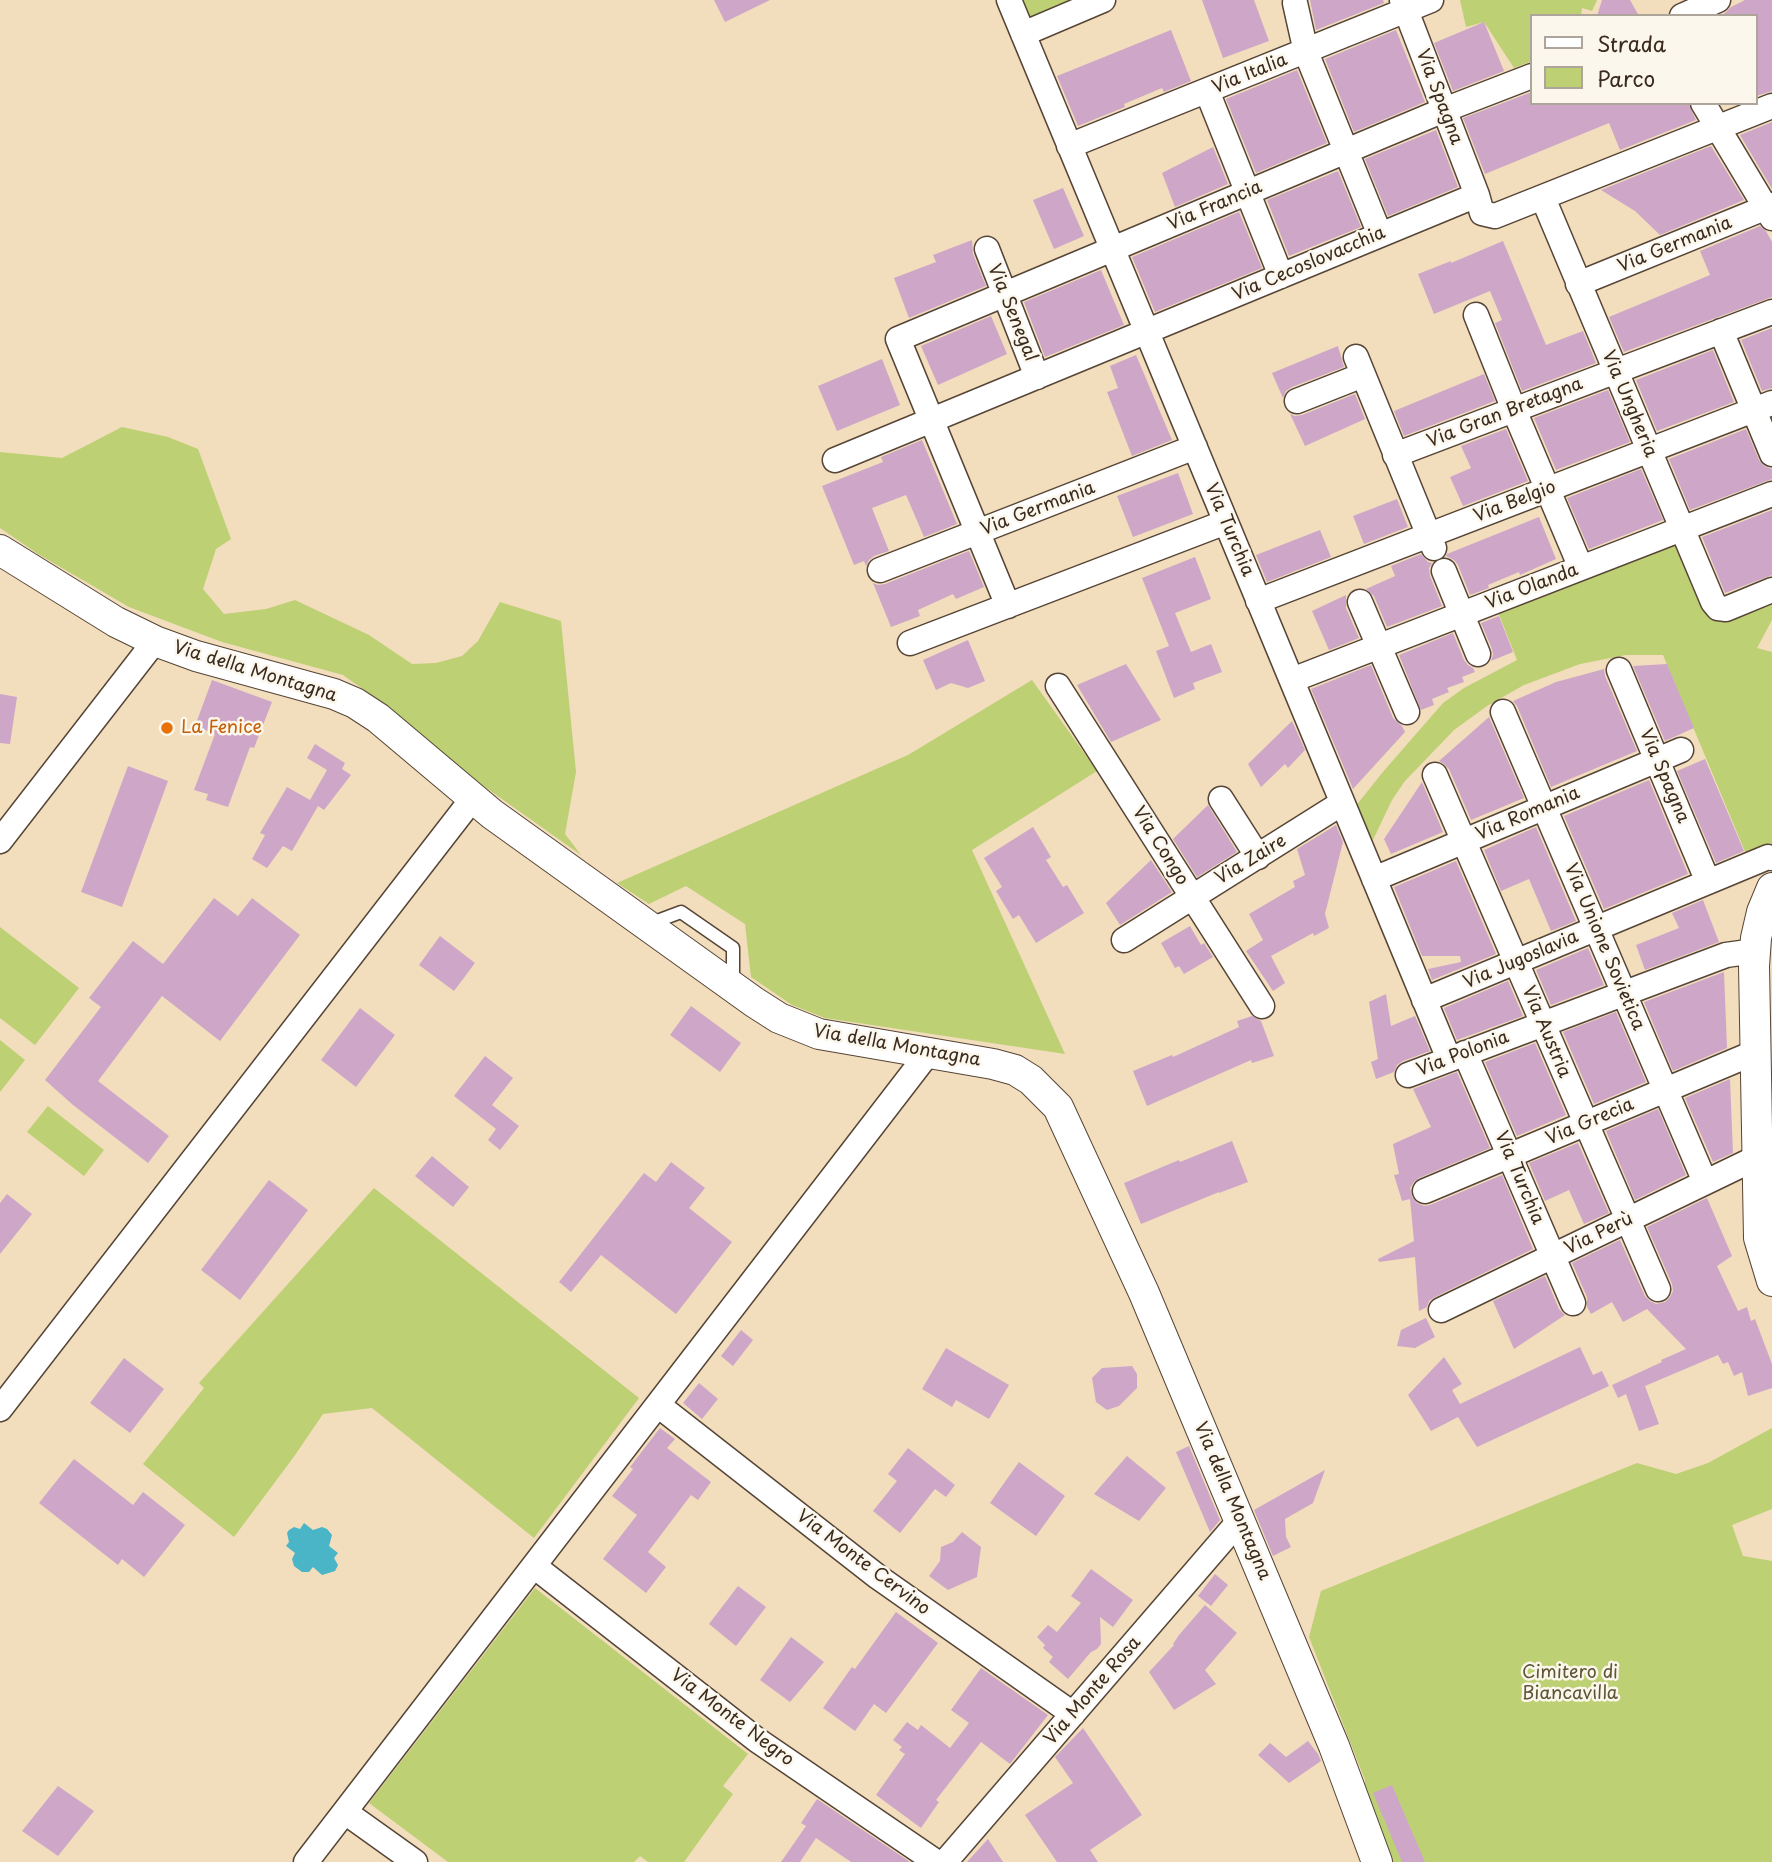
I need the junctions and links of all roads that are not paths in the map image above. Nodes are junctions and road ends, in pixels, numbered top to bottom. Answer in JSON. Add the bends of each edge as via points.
{"nodes":[{"id":1,"x":1009,"y":0,"type":"edge"},
{"id":2,"x":1103,"y":0,"type":"edge"},
{"id":3,"x":1431,"y":0,"type":"edge"},
{"id":4,"x":1718,"y":0,"type":"edge"},
{"id":5,"x":1295,"y":3,"type":"dead end"},
{"id":6,"x":1404,"y":6,"type":"edge"},
{"id":7,"x":1686,"y":14,"type":"edge"},
{"id":8,"x":1023,"y":34,"type":"junction"},
{"id":9,"x":1306,"y":51,"type":"junction"},
{"id":10,"x":1530,"y":77,"type":"edge"},
{"id":11,"x":1207,"y":91,"type":"junction"},
{"id":12,"x":1704,"y":105,"type":"edge"},
{"id":13,"x":1772,"y":106,"type":"edge"},
{"id":14,"x":1444,"y":110,"type":"junction"},
{"id":15,"x":1718,"y":128,"type":"junction"},
{"id":16,"x":1069,"y":146,"type":"junction"},
{"id":17,"x":1346,"y":151,"type":"junction"},
{"id":18,"x":1248,"y":192,"type":"junction"},
{"id":19,"x":1477,"y":195,"type":"junction"},
{"id":20,"x":1543,"y":198,"type":"junction"},
{"id":21,"x":1770,"y":210,"type":"edge"},
{"id":22,"x":1380,"y":235,"type":"junction"},
{"id":23,"x":987,"y":249,"type":"dead end"},
{"id":24,"x":1112,"y":249,"type":"junction"},
{"id":25,"x":1281,"y":276,"type":"junction"},
{"id":26,"x":1578,"y":284,"type":"junction"},
{"id":27,"x":1004,"y":294,"type":"junction"},
{"id":28,"x":1772,"y":312,"type":"edge"},
{"id":29,"x":1476,"y":315,"type":"dead end"},
{"id":30,"x":1721,"y":331,"type":"junction"},
{"id":31,"x":1147,"y":332,"type":"junction"},
{"id":32,"x":1615,"y":372,"type":"junction"},
{"id":33,"x":1037,"y":377,"type":"junction"},
{"id":34,"x":1297,"y":401,"type":"dead end"},
{"id":35,"x":1763,"y":407,"type":"edge"},
{"id":36,"x":1514,"y":410,"type":"junction"},
{"id":37,"x":932,"y":421,"type":"junction"},
{"id":38,"x":1195,"y":447,"type":"junction"},
{"id":39,"x":1649,"y":450,"type":"junction"},
{"id":40,"x":1772,"y":454,"type":"edge"},
{"id":41,"x":1395,"y":455,"type":"junction"},
{"id":42,"x":835,"y":460,"type":"dead end"},
{"id":43,"x":1548,"y":489,"type":"junction"},
{"id":44,"x":1772,"y":494,"type":"edge"},
{"id":45,"x":1226,"y":522,"type":"junction"},
{"id":46,"x":1682,"y":529,"type":"junction"},
{"id":47,"x":978,"y":533,"type":"junction"},
{"id":48,"x":0,"y":550,"type":"edge"},
{"id":49,"x":1436,"y":552,"type":"junction"},
{"id":50,"x":1581,"y":568,"type":"junction"},
{"id":51,"x":880,"y":570,"type":"dead end"},
{"id":52,"x":1772,"y":590,"type":"edge"},
{"id":53,"x":1258,"y":601,"type":"junction"},
{"id":54,"x":1360,"y":602,"type":"dead end"},
{"id":55,"x":1008,"y":606,"type":"junction"},
{"id":56,"x":1462,"y":614,"type":"junction"},
{"id":57,"x":155,"y":641,"type":"junction"},
{"id":58,"x":910,"y":643,"type":"dead end"},
{"id":59,"x":1379,"y":646,"type":"junction"},
{"id":60,"x":1478,"y":653,"type":"dead end"},
{"id":61,"x":1619,"y":670,"type":"dead end"},
{"id":62,"x":1292,"y":680,"type":"junction"},
{"id":63,"x":1058,"y":686,"type":"dead end"},
{"id":64,"x":1406,"y":712,"type":"dead end"},
{"id":65,"x":1503,"y":712,"type":"dead end"},
{"id":66,"x":1681,"y":750,"type":"dead end"},
{"id":67,"x":1657,"y":760,"type":"junction"},
{"id":68,"x":1435,"y":775,"type":"dead end"},
{"id":69,"x":474,"y":798,"type":"junction"},
{"id":70,"x":1221,"y":799,"type":"dead end"},
{"id":71,"x":1342,"y":803,"type":"junction"},
{"id":72,"x":1544,"y":807,"type":"junction"},
{"id":73,"x":0,"y":841,"type":"edge"},
{"id":74,"x":1464,"y":841,"type":"junction"},
{"id":75,"x":1258,"y":857,"type":"junction"},
{"id":76,"x":1772,"y":858,"type":"edge"},
{"id":77,"x":1374,"y":879,"type":"junction"},
{"id":78,"x":1708,"y":882,"type":"junction"},
{"id":79,"x":1772,"y":888,"type":"edge"},
{"id":80,"x":1192,"y":896,"type":"junction"},
{"id":81,"x":1596,"y":929,"type":"junction"},
{"id":82,"x":1124,"y":940,"type":"dead end"},
{"id":83,"x":1755,"y":951,"type":"junction"},
{"id":84,"x":1516,"y":962,"type":"junction"},
{"id":85,"x":1624,"y":993,"type":"junction"},
{"id":86,"x":1424,"y":1000,"type":"junction"},
{"id":87,"x":1262,"y":1006,"type":"dead end"},
{"id":88,"x":1543,"y":1024,"type":"junction"},
{"id":89,"x":929,"y":1052,"type":"junction"},
{"id":90,"x":1756,"y":1052,"type":"junction"},
{"id":91,"x":1457,"y":1056,"type":"junction"},
{"id":92,"x":1408,"y":1074,"type":"dead end"},
{"id":93,"x":1666,"y":1090,"type":"junction"},
{"id":94,"x":1586,"y":1124,"type":"junction"},
{"id":95,"x":1763,"y":1137,"type":"edge"},
{"id":96,"x":1510,"y":1156,"type":"junction"},
{"id":97,"x":1705,"y":1182,"type":"junction"},
{"id":98,"x":1425,"y":1191,"type":"dead end"},
{"id":99,"x":1628,"y":1220,"type":"junction"},
{"id":100,"x":1766,"y":1234,"type":"edge"},
{"id":101,"x":1553,"y":1256,"type":"junction"},
{"id":102,"x":1772,"y":1281,"type":"edge"},
{"id":103,"x":1658,"y":1289,"type":"dead end"},
{"id":104,"x":1573,"y":1303,"type":"dead end"},
{"id":105,"x":1441,"y":1310,"type":"dead end"},
{"id":106,"x":658,"y":1405,"type":"junction"},
{"id":107,"x":0,"y":1409,"type":"edge"},
{"id":108,"x":1240,"y":1520,"type":"junction"},
{"id":109,"x":534,"y":1566,"type":"junction"},
{"id":110,"x":1073,"y":1714,"type":"junction"},
{"id":111,"x":345,"y":1812,"type":"junction"},
{"id":112,"x":306,"y":1862,"type":"edge"},
{"id":113,"x":415,"y":1862,"type":"edge"},
{"id":114,"x":936,"y":1862,"type":"edge"},
{"id":115,"x":945,"y":1862,"type":"edge"},
{"id":116,"x":1377,"y":1862,"type":"edge"}],
"edges":[{"from":1,"to":8,"type":"street","name":"Via Turchia"},
{"from":2,"to":8,"type":"street"},
{"from":3,"to":6,"type":"street","name":"Via Italia"},
{"from":4,"to":7,"type":"street"},
{"from":5,"to":9,"type":"street"},
{"from":6,"to":9,"type":"street","name":"Via Italia"},
{"from":6,"to":14,"type":"street","name":"Via Spagna"},
{"from":8,"to":16,"type":"street","name":"Via Turchia"},
{"from":9,"to":11,"type":"street","name":"Via Italia"},
{"from":9,"to":17,"type":"street"},
{"from":10,"to":14,"type":"street","name":"Via Francia"},
{"from":11,"to":16,"type":"street","name":"Via Italia"},
{"from":11,"to":18,"type":"street"},
{"from":12,"to":15,"type":"street"},
{"from":13,"to":15,"type":"street"},
{"from":14,"to":17,"type":"street","name":"Via Francia"},
{"from":14,"to":19,"type":"street","name":"Via Spagna"},
{"from":15,"to":20,"type":"street"},
{"from":15,"to":21,"type":"street"},
{"from":16,"to":24,"type":"street","name":"Via Turchia"},
{"from":17,"to":18,"type":"street","name":"Via Francia"},
{"from":17,"to":22,"type":"street"},
{"from":18,"to":24,"type":"street","name":"Via Francia"},
{"from":18,"to":25,"type":"street"},
{"from":19,"to":20,"type":"street","via":[[1482,213],[1495,216]]},
{"from":19,"to":22,"type":"street","name":"Via Cecoslovacchia"},
{"from":20,"to":26,"type":"street","name":"Via Ungheria"},
{"from":21,"to":26,"type":"street","name":"Via Germania"},
{"from":22,"to":25,"type":"street","name":"Via Cecoslovacchia"},
{"from":23,"to":27,"type":"street","name":"Via Senegal"},
{"from":24,"to":27,"type":"street","name":"Via Francia"},
{"from":24,"to":31,"type":"street","name":"Via Turchia"},
{"from":25,"to":31,"type":"street","name":"Via Cecoslovacchia"},
{"from":26,"to":32,"type":"street","name":"Via Ungheria"},
{"from":27,"to":33,"type":"street","name":"Via Senegal"},
{"from":27,"to":37,"type":"street","name":"Via Francia","via":[[898,339]]},
{"from":28,"to":30,"type":"street","name":"Via Gran Bretagna"},
{"from":29,"to":36,"type":"street"},
{"from":30,"to":32,"type":"street","name":"Via Gran Bretagna"},
{"from":30,"to":35,"type":"street"},
{"from":31,"to":33,"type":"street","name":"Via Cecoslovacchia"},
{"from":31,"to":38,"type":"street","name":"Via Turchia"},
{"from":32,"to":36,"type":"street","name":"Via Gran Bretagna"},
{"from":32,"to":39,"type":"street","name":"Via Ungheria"},
{"from":33,"to":37,"type":"street","name":"Via Cecoslovacchia"},
{"from":34,"to":41,"type":"street","via":[[1360,366]]},
{"from":35,"to":39,"type":"street","name":"Via Belgio"},
{"from":35,"to":40,"type":"street"},
{"from":36,"to":41,"type":"street","name":"Via Gran Bretagna"},
{"from":36,"to":43,"type":"street"},
{"from":37,"to":42,"type":"street","name":"Via Cecoslovacchia"},
{"from":37,"to":47,"type":"street"},
{"from":38,"to":45,"type":"street","name":"Via Turchia"},
{"from":38,"to":47,"type":"street","name":"Via Germania"},
{"from":39,"to":43,"type":"street","name":"Via Belgio"},
{"from":39,"to":46,"type":"street","name":"Via Ungheria"},
{"from":41,"to":49,"type":"street"},
{"from":43,"to":49,"type":"street","name":"Via Belgio"},
{"from":43,"to":50,"type":"street"},
{"from":44,"to":46,"type":"street","name":"Via Olanda"},
{"from":45,"to":53,"type":"street","name":"Via Turchia"},
{"from":45,"to":55,"type":"street"},
{"from":46,"to":50,"type":"street","name":"Via Olanda"},
{"from":46,"to":52,"type":"street","name":"Via Ungheria","via":[[1718,608]]},
{"from":47,"to":51,"type":"street","name":"Via Germania"},
{"from":47,"to":55,"type":"street"},
{"from":48,"to":57,"type":"street","name":"Via della Montagna"},
{"from":49,"to":53,"type":"street","name":"Via Belgio"},
{"from":49,"to":56,"type":"street"},
{"from":50,"to":56,"type":"street","name":"Via Olanda"},
{"from":53,"to":62,"type":"street","name":"Via Turchia"},
{"from":54,"to":59,"type":"street"},
{"from":55,"to":58,"type":"street"},
{"from":56,"to":59,"type":"street","name":"Via Olanda"},
{"from":56,"to":60,"type":"street"},
{"from":57,"to":69,"type":"street","name":"Via della Montagna","via":[[355,703]]},
{"from":57,"to":73,"type":"street"},
{"from":59,"to":62,"type":"street","name":"Via Olanda"},
{"from":59,"to":64,"type":"street"},
{"from":61,"to":67,"type":"street","name":"Via Spagna"},
{"from":62,"to":71,"type":"street","name":"Via Turchia"},
{"from":63,"to":80,"type":"street","name":"Via Congo"},
{"from":65,"to":72,"type":"street","name":"Via Unione Sovietica"},
{"from":66,"to":67,"type":"street","name":"Via Romania"},
{"from":67,"to":72,"type":"street","name":"Via Romania"},
{"from":67,"to":78,"type":"street","name":"Via Spagna"},
{"from":68,"to":74,"type":"street","name":"Via Austria"},
{"from":69,"to":89,"type":"street","name":"Via della Montagna","via":[[779,1018],[819,1034]]},
{"from":69,"to":107,"type":"street"},
{"from":70,"to":75,"type":"street"},
{"from":71,"to":75,"type":"street","name":"Via Zaire"},
{"from":71,"to":77,"type":"street","name":"Via Turchia"},
{"from":72,"to":74,"type":"street","name":"Via Romania"},
{"from":72,"to":81,"type":"street","name":"Via Unione Sovietica"},
{"from":74,"to":77,"type":"street","name":"Via Romania"},
{"from":74,"to":84,"type":"street","name":"Via Austria"},
{"from":75,"to":80,"type":"street","name":"Via Zaire"},
{"from":76,"to":78,"type":"street","name":"Via Jugoslavia"},
{"from":77,"to":86,"type":"street","name":"Via Turchia"},
{"from":78,"to":81,"type":"street","name":"Via Jugoslavia"},
{"from":79,"to":83,"type":"street"},
{"from":80,"to":82,"type":"street","name":"Via Zaire"},
{"from":80,"to":87,"type":"street","name":"Via Congo"},
{"from":81,"to":84,"type":"street","name":"Via Jugoslavia"},
{"from":81,"to":85,"type":"street","name":"Via Unione Sovietica"},
{"from":83,"to":85,"type":"street","name":"Via Polonia","via":[[1726,956]]},
{"from":83,"to":90,"type":"street"},
{"from":84,"to":86,"type":"street","name":"Via Jugoslavia"},
{"from":84,"to":88,"type":"street","name":"Via Austria"},
{"from":85,"to":88,"type":"street","name":"Via Polonia"},
{"from":85,"to":93,"type":"street","name":"Via Unione Sovietica"},
{"from":86,"to":91,"type":"street","name":"Via Turchia"},
{"from":88,"to":91,"type":"street","name":"Via Polonia"},
{"from":88,"to":94,"type":"street","name":"Via Austria"},
{"from":89,"to":106,"type":"street"},
{"from":89,"to":108,"type":"street","name":"Via della Montagna","via":[[1014,1070],[1058,1107],[1144,1293]]},
{"from":90,"to":93,"type":"street","name":"Via Grecia"},
{"from":90,"to":95,"type":"street"},
{"from":91,"to":92,"type":"street","name":"Via Polonia"},
{"from":91,"to":96,"type":"street","name":"Via Turchia"},
{"from":93,"to":94,"type":"street","name":"Via Grecia"},
{"from":93,"to":97,"type":"street","name":"Via Unione Sovietica"},
{"from":94,"to":96,"type":"street","name":"Via Grecia"},
{"from":94,"to":99,"type":"street","name":"Via Austria"},
{"from":95,"to":97,"type":"street","name":"Via Perù"},
{"from":95,"to":100,"type":"street"},
{"from":96,"to":98,"type":"street","name":"Via Grecia"},
{"from":96,"to":101,"type":"street","name":"Via Turchia"},
{"from":97,"to":99,"type":"street","name":"Via Perù"},
{"from":99,"to":101,"type":"street","name":"Via Perù"},
{"from":99,"to":103,"type":"street","name":"Via Austria"},
{"from":100,"to":102,"type":"street"},
{"from":101,"to":104,"type":"street","name":"Via Turchia"},
{"from":101,"to":105,"type":"street","name":"Via Perù"},
{"from":106,"to":109,"type":"street"},
{"from":106,"to":110,"type":"street","name":"Via Monte Cervino","via":[[878,1577]]},
{"from":108,"to":110,"type":"street","name":"Via Monte Rosa"},
{"from":108,"to":116,"type":"street","name":"Via della Montagna"},
{"from":109,"to":111,"type":"street"},
{"from":109,"to":114,"type":"street","name":"Via Monte Negro","via":[[757,1740]]},
{"from":110,"to":115,"type":"street","name":"Via Monte Rosa"},
{"from":111,"to":112,"type":"street"},
{"from":111,"to":113,"type":"street"}]}
